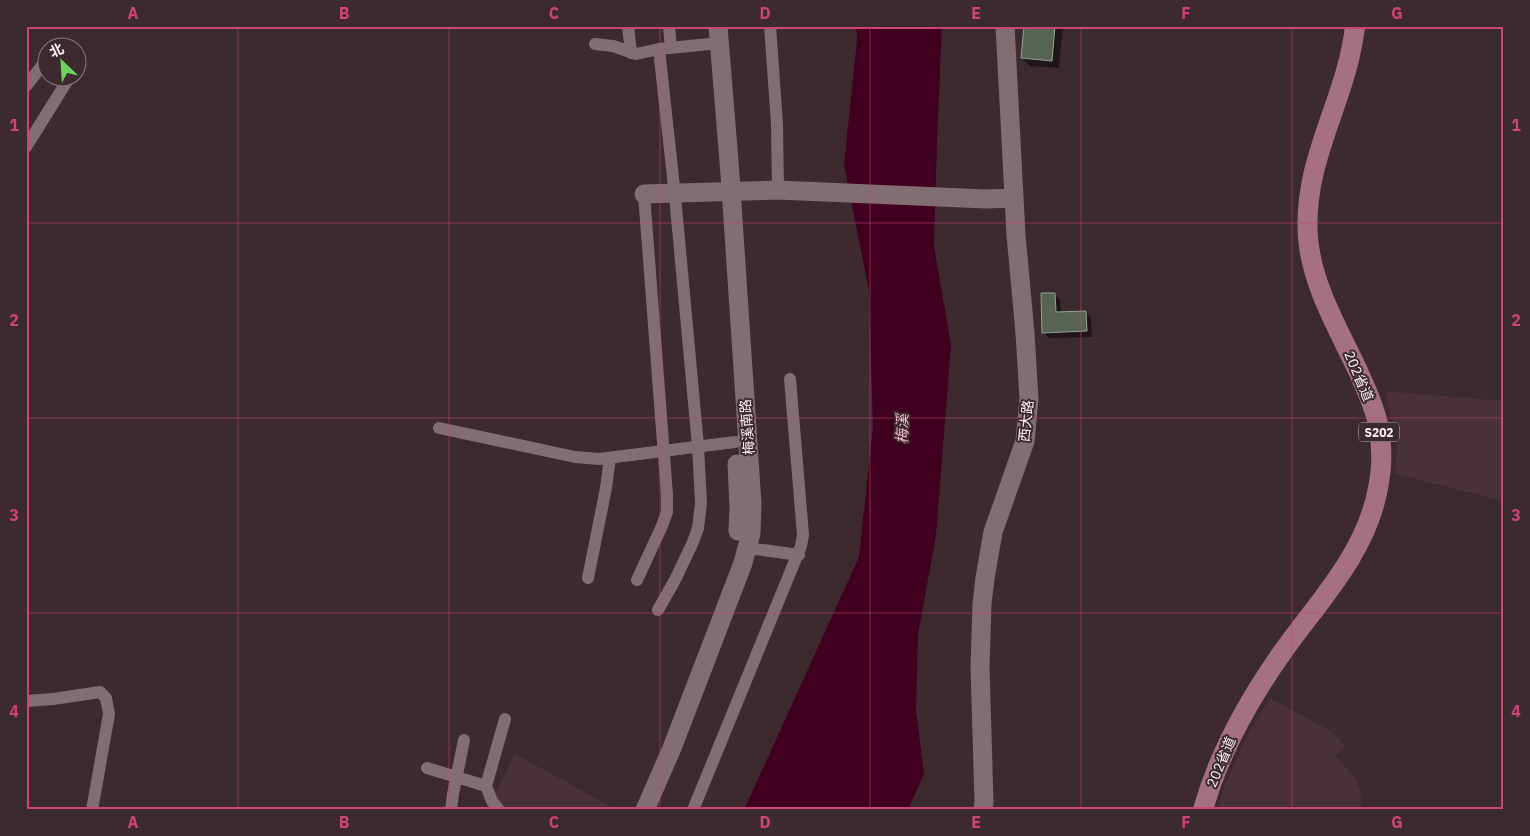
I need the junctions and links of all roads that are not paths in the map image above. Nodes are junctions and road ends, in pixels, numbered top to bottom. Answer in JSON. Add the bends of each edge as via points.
{"nodes":[{"id":1,"x":628,"y":26,"type":"edge"},
{"id":2,"x":669,"y":26,"type":"edge"},
{"id":3,"x":770,"y":26,"type":"edge"},
{"id":4,"x":1005,"y":26,"type":"edge"},
{"id":5,"x":1355,"y":26,"type":"edge"},
{"id":6,"x":713,"y":35,"type":"edge"},
{"id":7,"x":596,"y":44,"type":"dead end"},
{"id":8,"x":665,"y":49,"type":"junction"},
{"id":9,"x":631,"y":53,"type":"junction"},
{"id":10,"x":38,"y":71,"type":"edge"},
{"id":11,"x":26,"y":86,"type":"edge"},
{"id":12,"x":63,"y":88,"type":"edge"},
{"id":13,"x":26,"y":147,"type":"edge"},
{"id":14,"x":769,"y":190,"type":"junction"},
{"id":15,"x":725,"y":191,"type":"junction"},
{"id":16,"x":675,"y":192,"type":"junction"},
{"id":17,"x":644,"y":194,"type":"joint"},
{"id":18,"x":1014,"y":198,"type":"junction"},
{"id":19,"x":790,"y":379,"type":"dead end"},
{"id":20,"x":439,"y":428,"type":"dead end"},
{"id":21,"x":735,"y":442,"type":"junction"},
{"id":22,"x":698,"y":446,"type":"junction"},
{"id":23,"x":663,"y":451,"type":"junction"},
{"id":24,"x":610,"y":458,"type":"junction"},
{"id":25,"x":748,"y":548,"type":"junction"},
{"id":26,"x":799,"y":555,"type":"junction"},
{"id":27,"x":588,"y":578,"type":"dead end"},
{"id":28,"x":637,"y":580,"type":"dead end"},
{"id":29,"x":658,"y":610,"type":"dead end"},
{"id":30,"x":26,"y":701,"type":"edge"},
{"id":31,"x":505,"y":719,"type":"dead end"},
{"id":32,"x":464,"y":740,"type":"dead end"},
{"id":33,"x":427,"y":768,"type":"dead end"},
{"id":34,"x":456,"y":777,"type":"junction"},
{"id":35,"x":486,"y":786,"type":"junction"},
{"id":36,"x":92,"y":810,"type":"edge"},
{"id":37,"x":452,"y":810,"type":"edge"},
{"id":38,"x":499,"y":810,"type":"edge"},
{"id":39,"x":636,"y":810,"type":"edge"},
{"id":40,"x":645,"y":810,"type":"edge"},
{"id":41,"x":693,"y":810,"type":"edge"},
{"id":42,"x":982,"y":810,"type":"edge"},
{"id":43,"x":1203,"y":810,"type":"edge"}],
"edges":[{"from":1,"to":9,"type":"street"},
{"from":2,"to":8,"type":"street"},
{"from":3,"to":14,"type":"street","via":[[777,124]]},
{"from":4,"to":18,"type":"main road","name":"西大路"},
{"from":5,"to":43,"type":"main road","name":"202省道","number":"S202","via":[[1350,54],[1314,167],[1308,198],[1308,226],[1311,255],[1319,283],[1378,423],[1381,461],[1377,494],[1349,562],[1284,650],[1241,717]]},
{"from":6,"to":8,"type":"street"},
{"from":6,"to":15,"type":"main road","name":"梅溪南路"},
{"from":7,"to":9,"type":"street"},
{"from":8,"to":9,"type":"street"},
{"from":8,"to":16,"type":"street"},
{"from":10,"to":11,"type":"street"},
{"from":12,"to":13,"type":"street"},
{"from":14,"to":15,"type":"main road"},
{"from":14,"to":18,"type":"main road"},
{"from":15,"to":16,"type":"main road"},
{"from":15,"to":21,"type":"main road","name":"梅溪南路"},
{"from":15,"to":25,"type":"main road","name":"梅溪南路","via":[[752,504]]},
{"from":16,"to":17,"type":"main road"},
{"from":16,"to":22,"type":"street"},
{"from":17,"to":23,"type":"street"},
{"from":18,"to":42,"type":"main road","name":"西大路","via":[[1026,333],[1028,414],[1022,454],[993,532],[985,578],[980,667]]},
{"from":19,"to":26,"type":"street","via":[[803,535]]},
{"from":20,"to":24,"type":"street","via":[[575,456]]},
{"from":21,"to":22,"type":"street"},
{"from":21,"to":39,"type":"main road","name":"梅溪南路","via":[[739,517],[734,553]]},
{"from":22,"to":23,"type":"street"},
{"from":22,"to":29,"type":"street","via":[[701,503],[698,528],[684,563]]},
{"from":23,"to":24,"type":"street"},
{"from":23,"to":28,"type":"street","via":[[667,512]]},
{"from":24,"to":27,"type":"street"},
{"from":25,"to":26,"type":"street"},
{"from":25,"to":40,"type":"main road","name":"梅溪南路"},
{"from":26,"to":41,"type":"street"},
{"from":30,"to":36,"type":"street","via":[[100,692],[106,698],[109,714]]},
{"from":31,"to":35,"type":"street"},
{"from":32,"to":34,"type":"street"},
{"from":33,"to":34,"type":"street"},
{"from":34,"to":35,"type":"street"},
{"from":34,"to":37,"type":"street"},
{"from":35,"to":38,"type":"street"}]}
